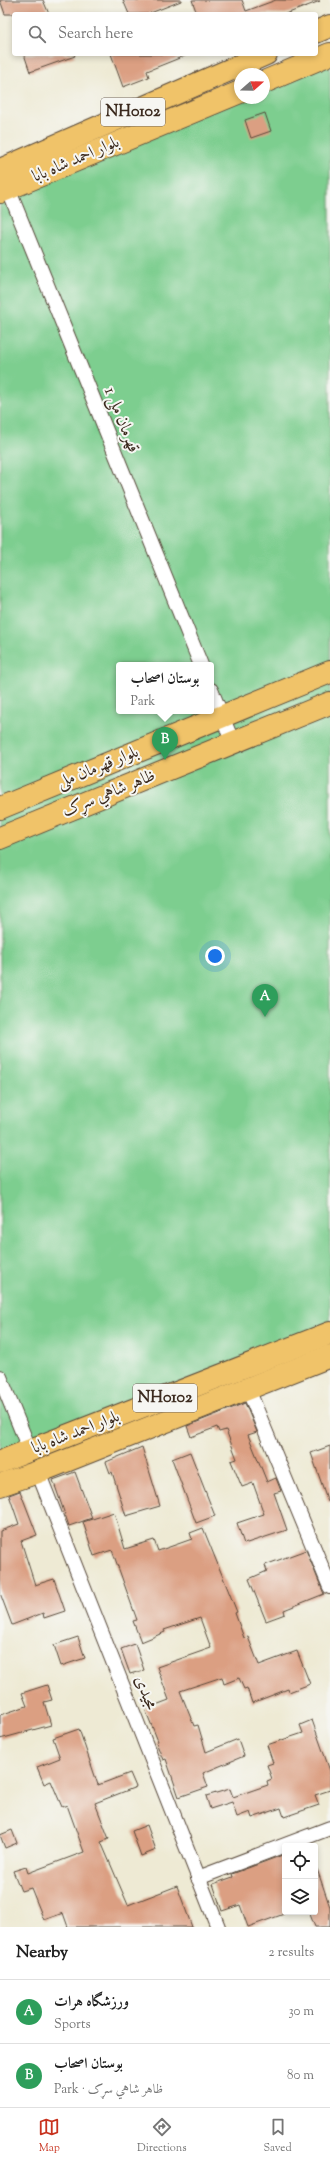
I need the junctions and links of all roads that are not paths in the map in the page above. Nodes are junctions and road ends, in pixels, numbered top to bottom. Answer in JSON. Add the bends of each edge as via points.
{"nodes":[{"id":1,"x":330,"y":26,"type":"edge"},
{"id":2,"x":318,"y":31,"type":"edge"},
{"id":3,"x":330,"y":54,"type":"edge"},
{"id":4,"x":262,"y":56,"type":"edge"},
{"id":5,"x":270,"y":79,"type":"edge"},
{"id":6,"x":234,"y":94,"type":"edge"},
{"id":7,"x":2,"y":178,"type":"edge"},
{"id":8,"x":200,"y":662,"type":"edge"},
{"id":9,"x":330,"y":672,"type":"edge"},
{"id":10,"x":214,"y":697,"type":"edge"},
{"id":11,"x":330,"y":703,"type":"edge"},
{"id":12,"x":222,"y":717,"type":"junction"},
{"id":13,"x":233,"y":743,"type":"junction"},
{"id":14,"x":0,"y":808,"type":"edge"},
{"id":15,"x":0,"y":838,"type":"edge"},
{"id":16,"x":330,"y":1333,"type":"edge"},
{"id":17,"x":330,"y":1356,"type":"edge"},
{"id":18,"x":0,"y":1377,"type":"edge"},
{"id":19,"x":248,"y":1388,"type":"junction"},
{"id":20,"x":30,"y":1451,"type":"junction"},
{"id":21,"x":0,"y":1462,"type":"edge"},
{"id":22,"x":38,"y":1472,"type":"junction"},
{"id":23,"x":0,"y":1485,"type":"edge"},
{"id":24,"x":330,"y":1587,"type":"edge"},
{"id":25,"x":330,"y":1828,"type":"edge"},
{"id":26,"x":198,"y":1878,"type":"junction"},
{"id":27,"x":218,"y":1927,"type":"edge"}],
"edges":[{"from":1,"to":2,"type":"main road"},
{"from":3,"to":5,"type":"main road"},
{"from":4,"to":7,"type":"main road","name":"بلوار احمد شاه بابا","number":"NH0102"},
{"from":6,"to":7,"type":"main road","name":"بلوار احمد شاه بابا","number":"NH0102"},
{"from":7,"to":8,"type":"street","name":"قهرمان ملی 1"},
{"from":9,"to":12,"type":"main road","name":"بلوار قهرمان ملی"},
{"from":10,"to":12,"type":"street"},
{"from":11,"to":13,"type":"main road","name":"ظاهر شاهي سړک"},
{"from":12,"to":13,"type":"street"},
{"from":12,"to":14,"type":"main road","name":"بلوار قهرمان ملی"},
{"from":13,"to":15,"type":"main road","name":"ظاهر شاهي سړک"},
{"from":16,"to":20,"type":"main road","name":"بلوار احمد شاه بابا","number":"NH0102"},
{"from":17,"to":19,"type":"main road","name":"بلوار احمد شاه بابا","number":"NH0102"},
{"from":18,"to":20,"type":"street"},
{"from":19,"to":22,"type":"main road","name":"بلوار احمد شاه بابا","number":"NH0102"},
{"from":19,"to":24,"type":"street"},
{"from":20,"to":21,"type":"main road","name":"بلوار احمد شاه بابا","number":"NH0102"},
{"from":22,"to":23,"type":"main road","name":"بلوار احمد شاه بابا","number":"NH0102"},
{"from":22,"to":26,"type":"street","name":"مجیدی"},
{"from":25,"to":26,"type":"street"},
{"from":26,"to":27,"type":"street","name":"مجیدی"}]}
